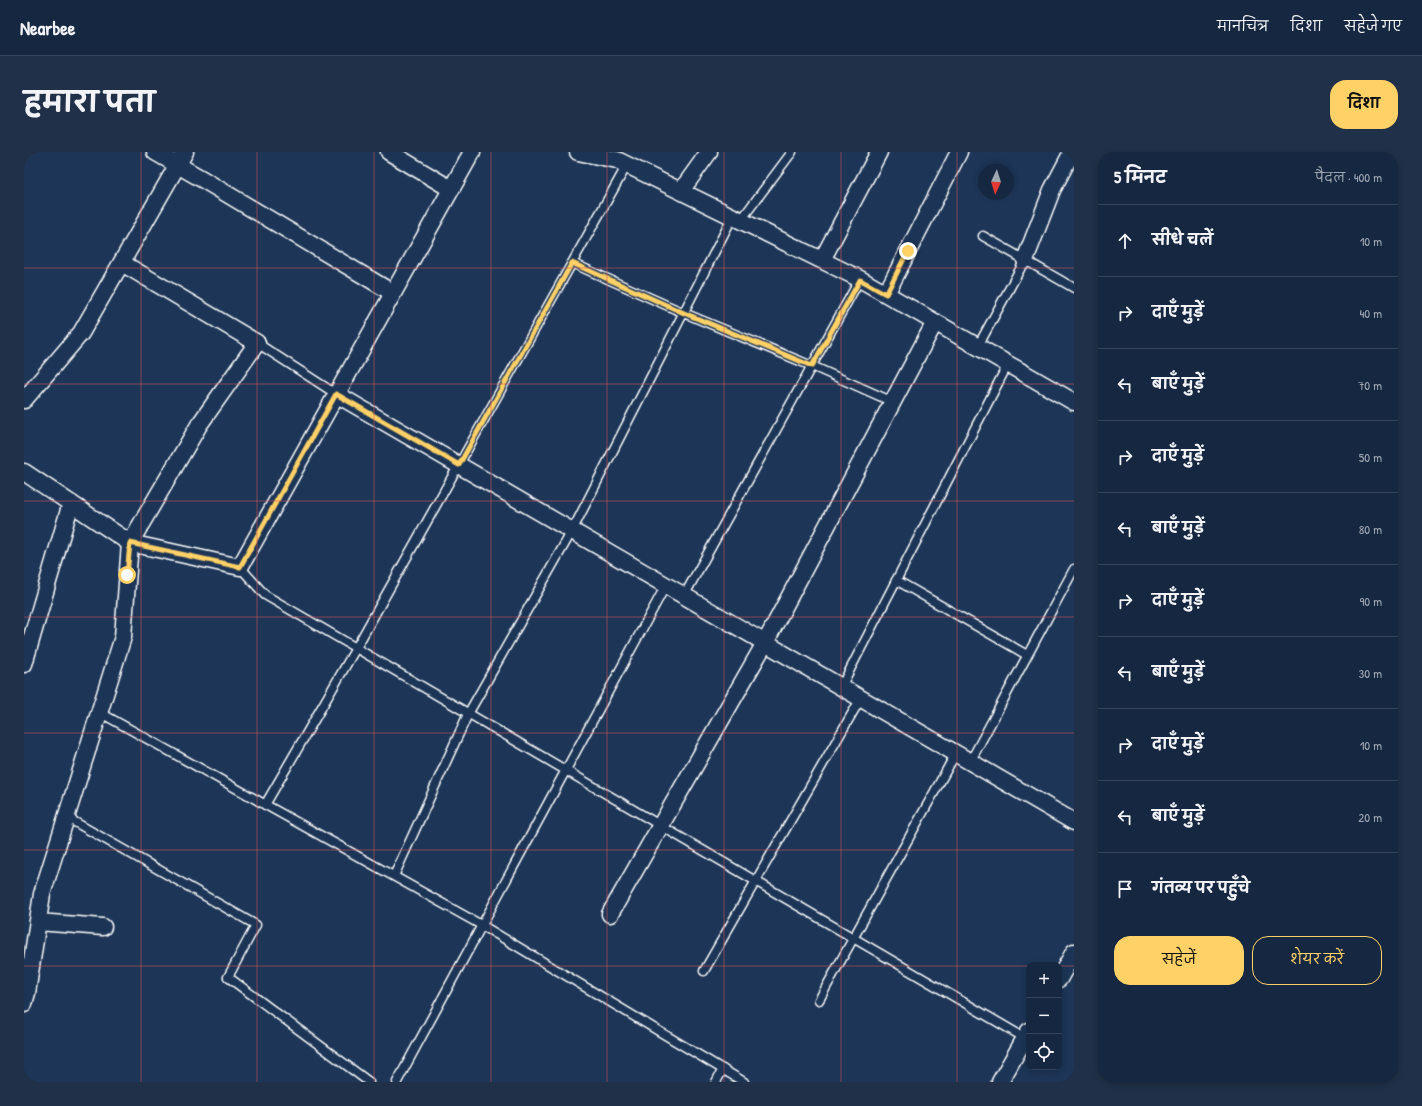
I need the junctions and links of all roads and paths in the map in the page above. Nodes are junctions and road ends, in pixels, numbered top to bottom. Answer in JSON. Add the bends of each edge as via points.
{"nodes":[{"id":1,"x":155,"y":152,"type":"edge"},
{"id":2,"x":389,"y":152,"type":"edge"},
{"id":3,"x":472,"y":152,"type":"edge"},
{"id":4,"x":578,"y":152,"type":"edge"},
{"id":5,"x":709,"y":152,"type":"edge"},
{"id":6,"x":792,"y":152,"type":"edge"},
{"id":7,"x":879,"y":152,"type":"edge"},
{"id":8,"x":959,"y":152,"type":"edge"},
{"id":9,"x":1072,"y":152,"type":"edge"},
{"id":10,"x":181,"y":158,"type":"edge"},
{"id":11,"x":621,"y":159,"type":"edge"},
{"id":12,"x":451,"y":189,"type":"junction"},
{"id":13,"x":681,"y":191,"type":"junction"},
{"id":14,"x":737,"y":218,"type":"junction"},
{"id":15,"x":983,"y":236,"type":"dead end"},
{"id":16,"x":822,"y":260,"type":"junction"},
{"id":17,"x":1025,"y":260,"type":"junction"},
{"id":18,"x":122,"y":263,"type":"junction"},
{"id":19,"x":572,"y":263,"type":"junction"},
{"id":20,"x":860,"y":280,"type":"junction"},
{"id":21,"x":1074,"y":288,"type":"edge"},
{"id":22,"x":393,"y":293,"type":"junction"},
{"id":23,"x":886,"y":294,"type":"junction"},
{"id":24,"x":684,"y":313,"type":"junction"},
{"id":25,"x":935,"y":322,"type":"junction"},
{"id":26,"x":257,"y":343,"type":"junction"},
{"id":27,"x":978,"y":346,"type":"junction"},
{"id":28,"x":1008,"y":364,"type":"junction"},
{"id":29,"x":812,"y":366,"type":"junction"},
{"id":30,"x":336,"y":394,"type":"junction"},
{"id":31,"x":1072,"y":397,"type":"edge"},
{"id":32,"x":24,"y":400,"type":"edge"},
{"id":33,"x":893,"y":402,"type":"junction"},
{"id":34,"x":459,"y":465,"type":"junction"},
{"id":35,"x":24,"y":472,"type":"edge"},
{"id":36,"x":71,"y":503,"type":"junction"},
{"id":37,"x":572,"y":531,"type":"junction"},
{"id":38,"x":130,"y":543,"type":"junction"},
{"id":39,"x":240,"y":567,"type":"junction"},
{"id":40,"x":1074,"y":569,"type":"edge"},
{"id":41,"x":896,"y":580,"type":"junction"},
{"id":42,"x":666,"y":585,"type":"junction"},
{"id":43,"x":684,"y":596,"type":"junction"},
{"id":44,"x":765,"y":643,"type":"junction"},
{"id":45,"x":356,"y":648,"type":"junction"},
{"id":46,"x":1027,"y":655,"type":"junction"},
{"id":47,"x":24,"y":664,"type":"edge"},
{"id":48,"x":841,"y":687,"type":"junction"},
{"id":49,"x":861,"y":698,"type":"junction"},
{"id":50,"x":99,"y":712,"type":"junction"},
{"id":51,"x":468,"y":714,"type":"junction"},
{"id":52,"x":956,"y":754,"type":"junction"},
{"id":53,"x":970,"y":762,"type":"junction"},
{"id":54,"x":566,"y":771,"type":"junction"},
{"id":55,"x":265,"y":805,"type":"junction"},
{"id":56,"x":66,"y":817,"type":"junction"},
{"id":57,"x":1074,"y":822,"type":"edge"},
{"id":58,"x":660,"y":826,"type":"junction"},
{"id":59,"x":394,"y":876,"type":"junction"},
{"id":60,"x":755,"y":882,"type":"junction"},
{"id":61,"x":610,"y":914,"type":"dead end"},
{"id":62,"x":38,"y":922,"type":"junction"},
{"id":63,"x":483,"y":926,"type":"junction"},
{"id":64,"x":103,"y":927,"type":"dead end"},
{"id":65,"x":853,"y":939,"type":"junction"},
{"id":66,"x":1074,"y":952,"type":"edge"},
{"id":67,"x":704,"y":971,"type":"dead end"},
{"id":68,"x":1062,"y":974,"type":"edge"},
{"id":69,"x":818,"y":1000,"type":"dead end"},
{"id":70,"x":24,"y":1004,"type":"edge"},
{"id":71,"x":1026,"y":1034,"type":"edge"},
{"id":72,"x":1026,"y":1037,"type":"edge"},
{"id":73,"x":723,"y":1069,"type":"junction"},
{"id":74,"x":368,"y":1082,"type":"edge"},
{"id":75,"x":398,"y":1082,"type":"edge"},
{"id":76,"x":716,"y":1082,"type":"edge"},
{"id":77,"x":744,"y":1082,"type":"edge"},
{"id":78,"x":1000,"y":1082,"type":"edge"}],
"edges":[{"from":1,"to":10,"type":"street"},
{"from":2,"to":12,"type":"street"},
{"from":3,"to":12,"type":"street"},
{"from":4,"to":11,"type":"street"},
{"from":5,"to":13,"type":"street"},
{"from":6,"to":14,"type":"lane"},
{"from":7,"to":16,"type":"street"},
{"from":8,"to":23,"type":"street"},
{"from":9,"to":17,"type":"street","via":[[1052,190]]},
{"from":10,"to":18,"type":"street"},
{"from":10,"to":22,"type":"street"},
{"from":11,"to":13,"type":"street"},
{"from":11,"to":19,"type":"lane"},
{"from":12,"to":22,"type":"street"},
{"from":13,"to":14,"type":"street"},
{"from":14,"to":16,"type":"street"},
{"from":14,"to":24,"type":"lane"},
{"from":15,"to":17,"type":"lane"},
{"from":16,"to":20,"type":"street"},
{"from":17,"to":21,"type":"lane"},
{"from":17,"to":27,"type":"lane"},
{"from":18,"to":26,"type":"street"},
{"from":18,"to":32,"type":"street","via":[[81,333]]},
{"from":19,"to":24,"type":"lane"},
{"from":19,"to":34,"type":"lane"},
{"from":20,"to":23,"type":"street"},
{"from":20,"to":29,"type":"lane"},
{"from":22,"to":30,"type":"street"},
{"from":23,"to":25,"type":"street"},
{"from":24,"to":29,"type":"lane"},
{"from":24,"to":37,"type":"lane"},
{"from":25,"to":27,"type":"street"},
{"from":25,"to":33,"type":"street"},
{"from":26,"to":30,"type":"lane"},
{"from":26,"to":38,"type":"street","via":[[199,425]]},
{"from":27,"to":28,"type":"street"},
{"from":28,"to":31,"type":"street"},
{"from":28,"to":41,"type":"lane"},
{"from":29,"to":33,"type":"lane"},
{"from":29,"to":43,"type":"lane"},
{"from":30,"to":34,"type":"street"},
{"from":30,"to":39,"type":"street"},
{"from":33,"to":44,"type":"street"},
{"from":34,"to":37,"type":"street"},
{"from":34,"to":45,"type":"lane"},
{"from":35,"to":36,"type":"street"},
{"from":36,"to":38,"type":"street"},
{"from":36,"to":47,"type":"street"},
{"from":37,"to":42,"type":"street"},
{"from":37,"to":51,"type":"lane"},
{"from":38,"to":39,"type":"street"},
{"from":38,"to":50,"type":"street","via":[[123,637]]},
{"from":39,"to":45,"type":"lane","via":[[265,595]]},
{"from":40,"to":46,"type":"lane"},
{"from":41,"to":46,"type":"lane"},
{"from":41,"to":48,"type":"lane"},
{"from":42,"to":43,"type":"street"},
{"from":42,"to":54,"type":"lane"},
{"from":43,"to":44,"type":"street"},
{"from":44,"to":48,"type":"street"},
{"from":44,"to":58,"type":"street"},
{"from":45,"to":51,"type":"lane"},
{"from":45,"to":55,"type":"lane"},
{"from":46,"to":53,"type":"lane"},
{"from":48,"to":49,"type":"street"},
{"from":49,"to":52,"type":"street"},
{"from":49,"to":60,"type":"lane"},
{"from":50,"to":55,"type":"lane"},
{"from":50,"to":56,"type":"street"},
{"from":51,"to":54,"type":"lane"},
{"from":51,"to":59,"type":"lane"},
{"from":52,"to":53,"type":"street"},
{"from":52,"to":65,"type":"lane"},
{"from":53,"to":57,"type":"street"},
{"from":54,"to":58,"type":"lane"},
{"from":54,"to":63,"type":"lane"},
{"from":55,"to":59,"type":"lane"},
{"from":56,"to":62,"type":"street","via":[[42,894]]},
{"from":56,"to":74,"type":"lane","via":[[256,925],[228,977]]},
{"from":58,"to":60,"type":"lane"},
{"from":58,"to":61,"type":"street"},
{"from":59,"to":63,"type":"lane"},
{"from":60,"to":65,"type":"lane"},
{"from":60,"to":67,"type":"lane"},
{"from":62,"to":64,"type":"street"},
{"from":62,"to":70,"type":"street","via":[[28,993]]},
{"from":63,"to":73,"type":"lane"},
{"from":63,"to":75,"type":"lane"},
{"from":65,"to":69,"type":"lane"},
{"from":65,"to":71,"type":"lane"},
{"from":66,"to":68,"type":"street"},
{"from":72,"to":78,"type":"street"},
{"from":73,"to":76,"type":"lane"},
{"from":73,"to":77,"type":"lane"}]}
